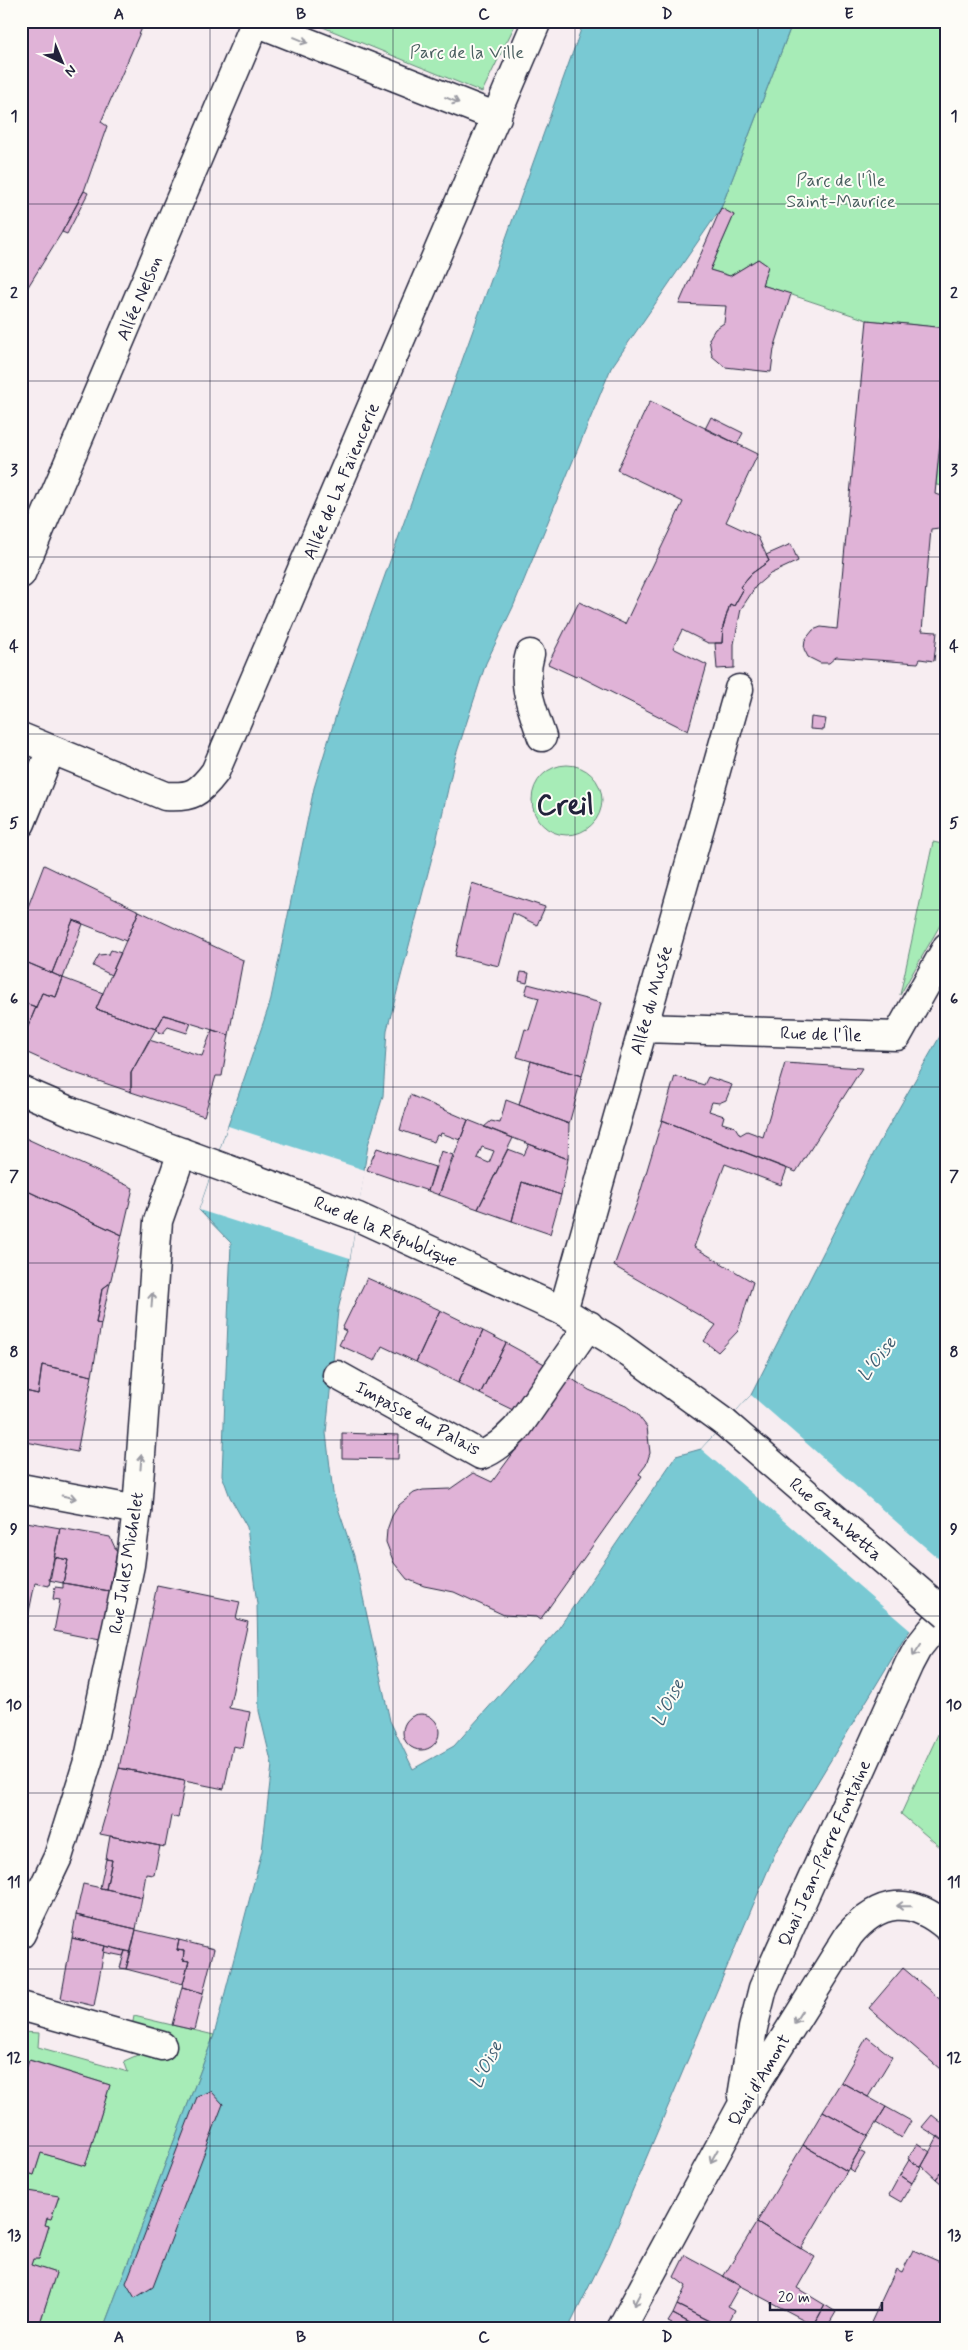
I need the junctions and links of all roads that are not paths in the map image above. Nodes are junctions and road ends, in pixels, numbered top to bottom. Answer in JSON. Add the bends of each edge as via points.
{"nodes":[{"id":1,"x":256,"y":21,"type":"edge"},
{"id":2,"x":537,"y":21,"type":"edge"},
{"id":3,"x":497,"y":117,"type":"junction"},
{"id":4,"x":21,"y":574,"type":"edge"},
{"id":5,"x":530,"y":654,"type":"dead end"},
{"id":6,"x":739,"y":688,"type":"dead end"},
{"id":7,"x":21,"y":737,"type":"edge"},
{"id":8,"x":542,"y":737,"type":"dead end"},
{"id":9,"x":51,"y":750,"type":"junction"},
{"id":10,"x":21,"y":823,"type":"edge"},
{"id":11,"x":947,"y":947,"type":"edge"},
{"id":12,"x":643,"y":1028,"type":"junction"},
{"id":13,"x":21,"y":1090,"type":"edge"},
{"id":14,"x":182,"y":1152,"type":"junction"},
{"id":15,"x":563,"y":1311,"type":"junction"},
{"id":16,"x":589,"y":1326,"type":"junction"},
{"id":17,"x":336,"y":1375,"type":"dead end"},
{"id":18,"x":725,"y":1423,"type":"joint"},
{"id":19,"x":21,"y":1488,"type":"edge"},
{"id":20,"x":137,"y":1510,"type":"junction"},
{"id":21,"x":947,"y":1613,"type":"edge"},
{"id":22,"x":947,"y":1927,"type":"edge"},
{"id":23,"x":22,"y":1931,"type":"edge"},
{"id":24,"x":21,"y":2006,"type":"edge"},
{"id":25,"x":162,"y":2046,"type":"dead end"},
{"id":26,"x":740,"y":2109,"type":"junction"},
{"id":27,"x":621,"y":2329,"type":"edge"}],
"edges":[{"from":1,"to":3,"type":"street","one_way":true},
{"from":1,"to":4,"type":"street","name":"Allée Nelson"},
{"from":2,"to":3,"type":"street","name":"Allée de La Faïencerie"},
{"from":3,"to":9,"type":"street","name":"Allée de La Faïencerie","via":[[215,772],[193,795],[166,796]]},
{"from":5,"to":8,"type":"street","via":[[526,692]]},
{"from":6,"to":12,"type":"street","name":"Allée du Musée"},
{"from":7,"to":9,"type":"street","name":"Allée de La Faïencerie"},
{"from":9,"to":10,"type":"street"},
{"from":11,"to":12,"type":"street","name":"Rue de l'Île","via":[[897,1036]]},
{"from":12,"to":15,"type":"street","name":"Allée du Musée"},
{"from":13,"to":14,"type":"street","name":"Rue de la République"},
{"from":14,"to":15,"type":"street","name":"Rue de la République","via":[[358,1217]]},
{"from":20,"to":14,"type":"street","name":"Rue Jules Michelet","one_way":true,"via":[[158,1221]]},
{"from":15,"to":16,"type":"street","name":"Rue de la République"},
{"from":16,"to":17,"type":"street","name":"Impasse du Palais","via":[[518,1427],[492,1451],[481,1455]]},
{"from":16,"to":18,"type":"street","name":"Rue de la République"},
{"from":18,"to":21,"type":"street","name":"Rue Gambetta","bridge":true},
{"from":19,"to":20,"type":"street","one_way":true},
{"from":20,"to":23,"type":"street","name":"Rue Jules Michelet","via":[[130,1565],[89,1758],[58,1857]]},
{"from":21,"to":26,"type":"street","name":"Quai Jean-Pierre Fontaine","one_way":true,"via":[[908,1664],[763,1988]]},
{"from":22,"to":26,"type":"street","name":"Quai d'Amont","one_way":true,"via":[[932,1914],[903,1906],[873,1912],[861,1920]]},
{"from":24,"to":25,"type":"street"},
{"from":26,"to":27,"type":"street","name":"Quai d'Amont","one_way":true}]}
